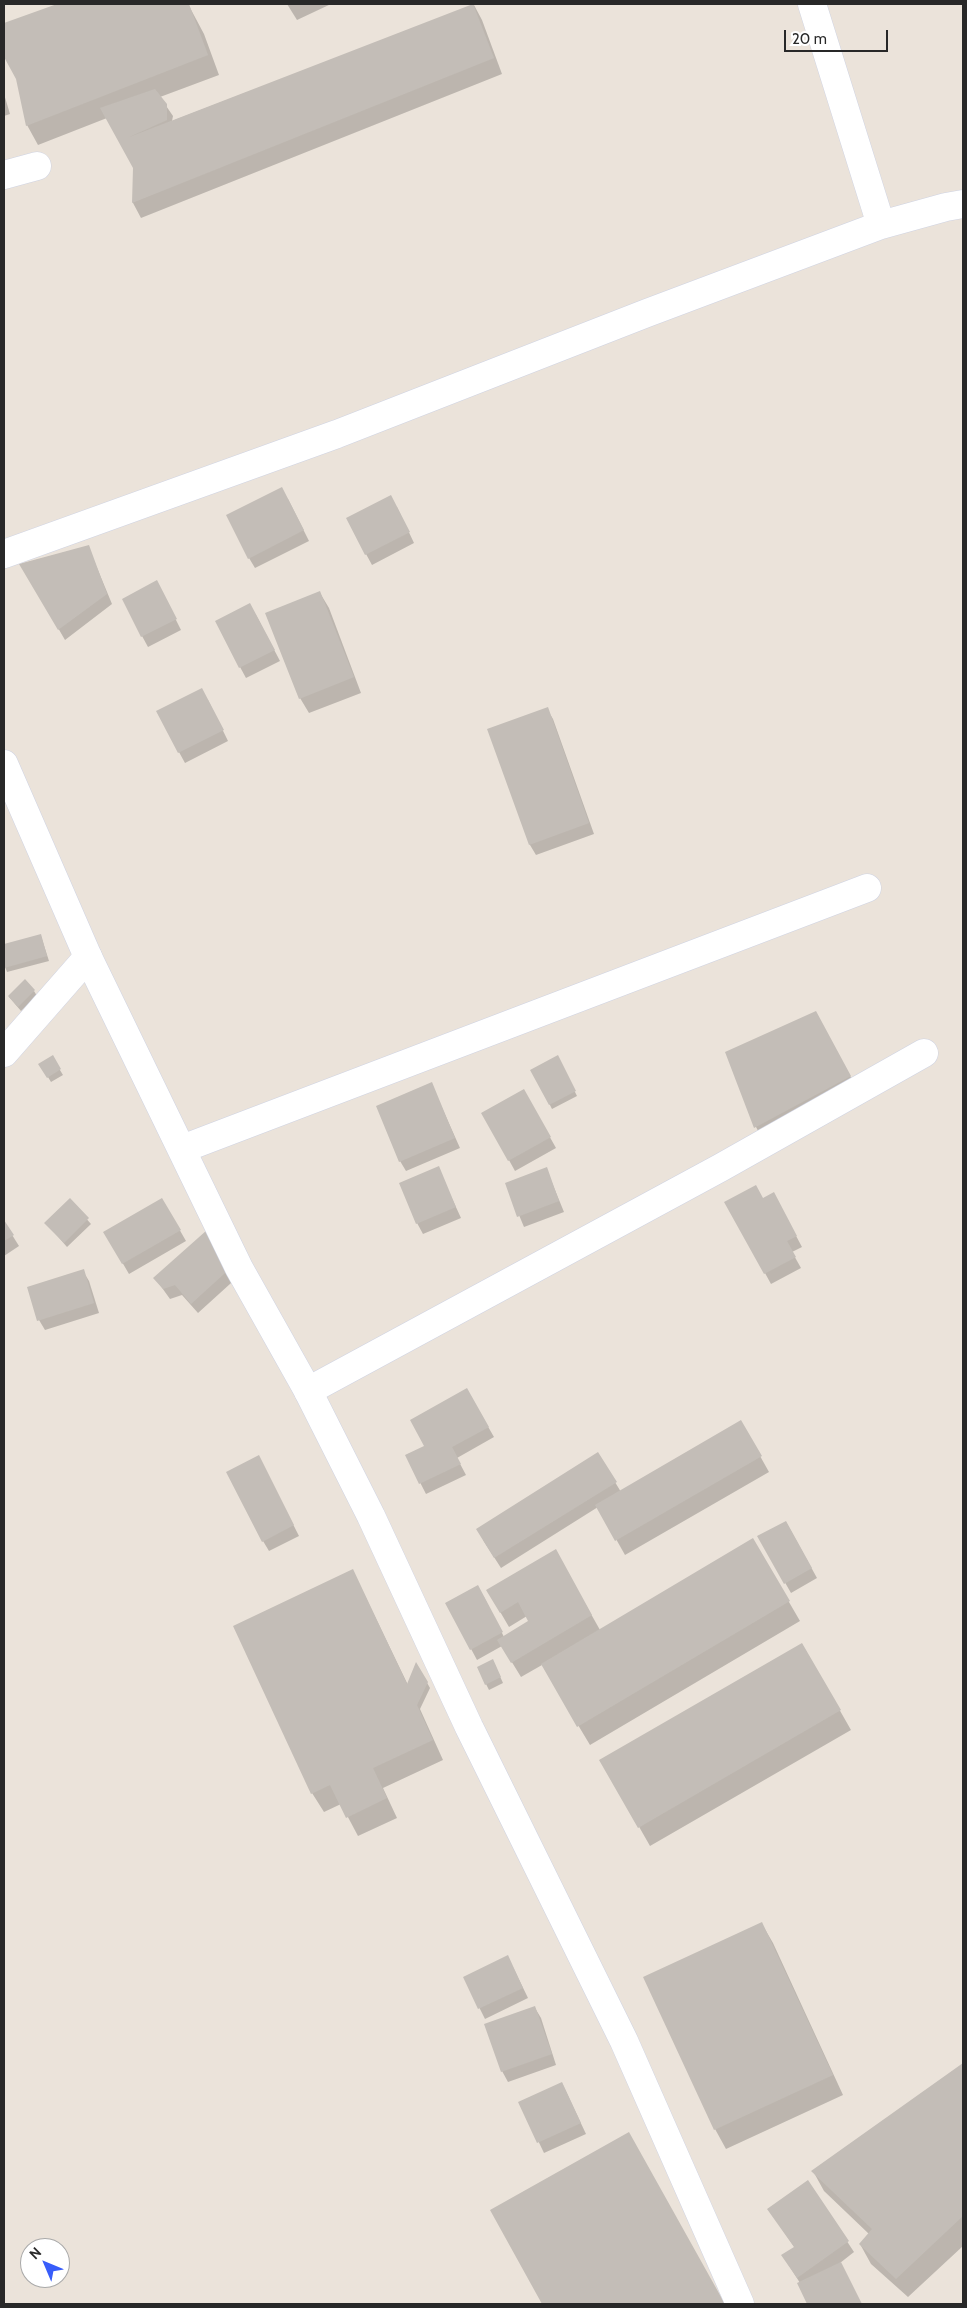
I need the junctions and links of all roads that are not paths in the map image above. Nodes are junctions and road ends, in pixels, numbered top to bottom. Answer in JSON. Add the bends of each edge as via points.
{"nodes":[{"id":1,"x":812,"y":4,"type":"edge"},
{"id":2,"x":36,"y":166,"type":"dead end"},
{"id":3,"x":4,"y":175,"type":"edge"},
{"id":4,"x":963,"y":204,"type":"edge"},
{"id":5,"x":881,"y":225,"type":"junction"},
{"id":6,"x":4,"y":554,"type":"edge"},
{"id":7,"x":4,"y":764,"type":"edge"},
{"id":8,"x":868,"y":888,"type":"dead end"},
{"id":9,"x":88,"y":956,"type":"junction"},
{"id":10,"x":924,"y":1053,"type":"dead end"},
{"id":11,"x":4,"y":1054,"type":"edge"},
{"id":12,"x":182,"y":1149,"type":"junction"},
{"id":13,"x":308,"y":1391,"type":"junction"},
{"id":14,"x":740,"y":2304,"type":"edge"}],
"edges":[{"from":1,"to":5,"type":"street"},
{"from":2,"to":3,"type":"street"},
{"from":4,"to":5,"type":"street"},
{"from":5,"to":6,"type":"street","via":[[337,434]]},
{"from":7,"to":9,"type":"street"},
{"from":8,"to":12,"type":"street"},
{"from":9,"to":11,"type":"street"},
{"from":9,"to":12,"type":"street"},
{"from":10,"to":13,"type":"street","via":[[720,1168]]},
{"from":12,"to":13,"type":"street","via":[[239,1268]]},
{"from":13,"to":14,"type":"street","via":[[624,2041]]}]}
